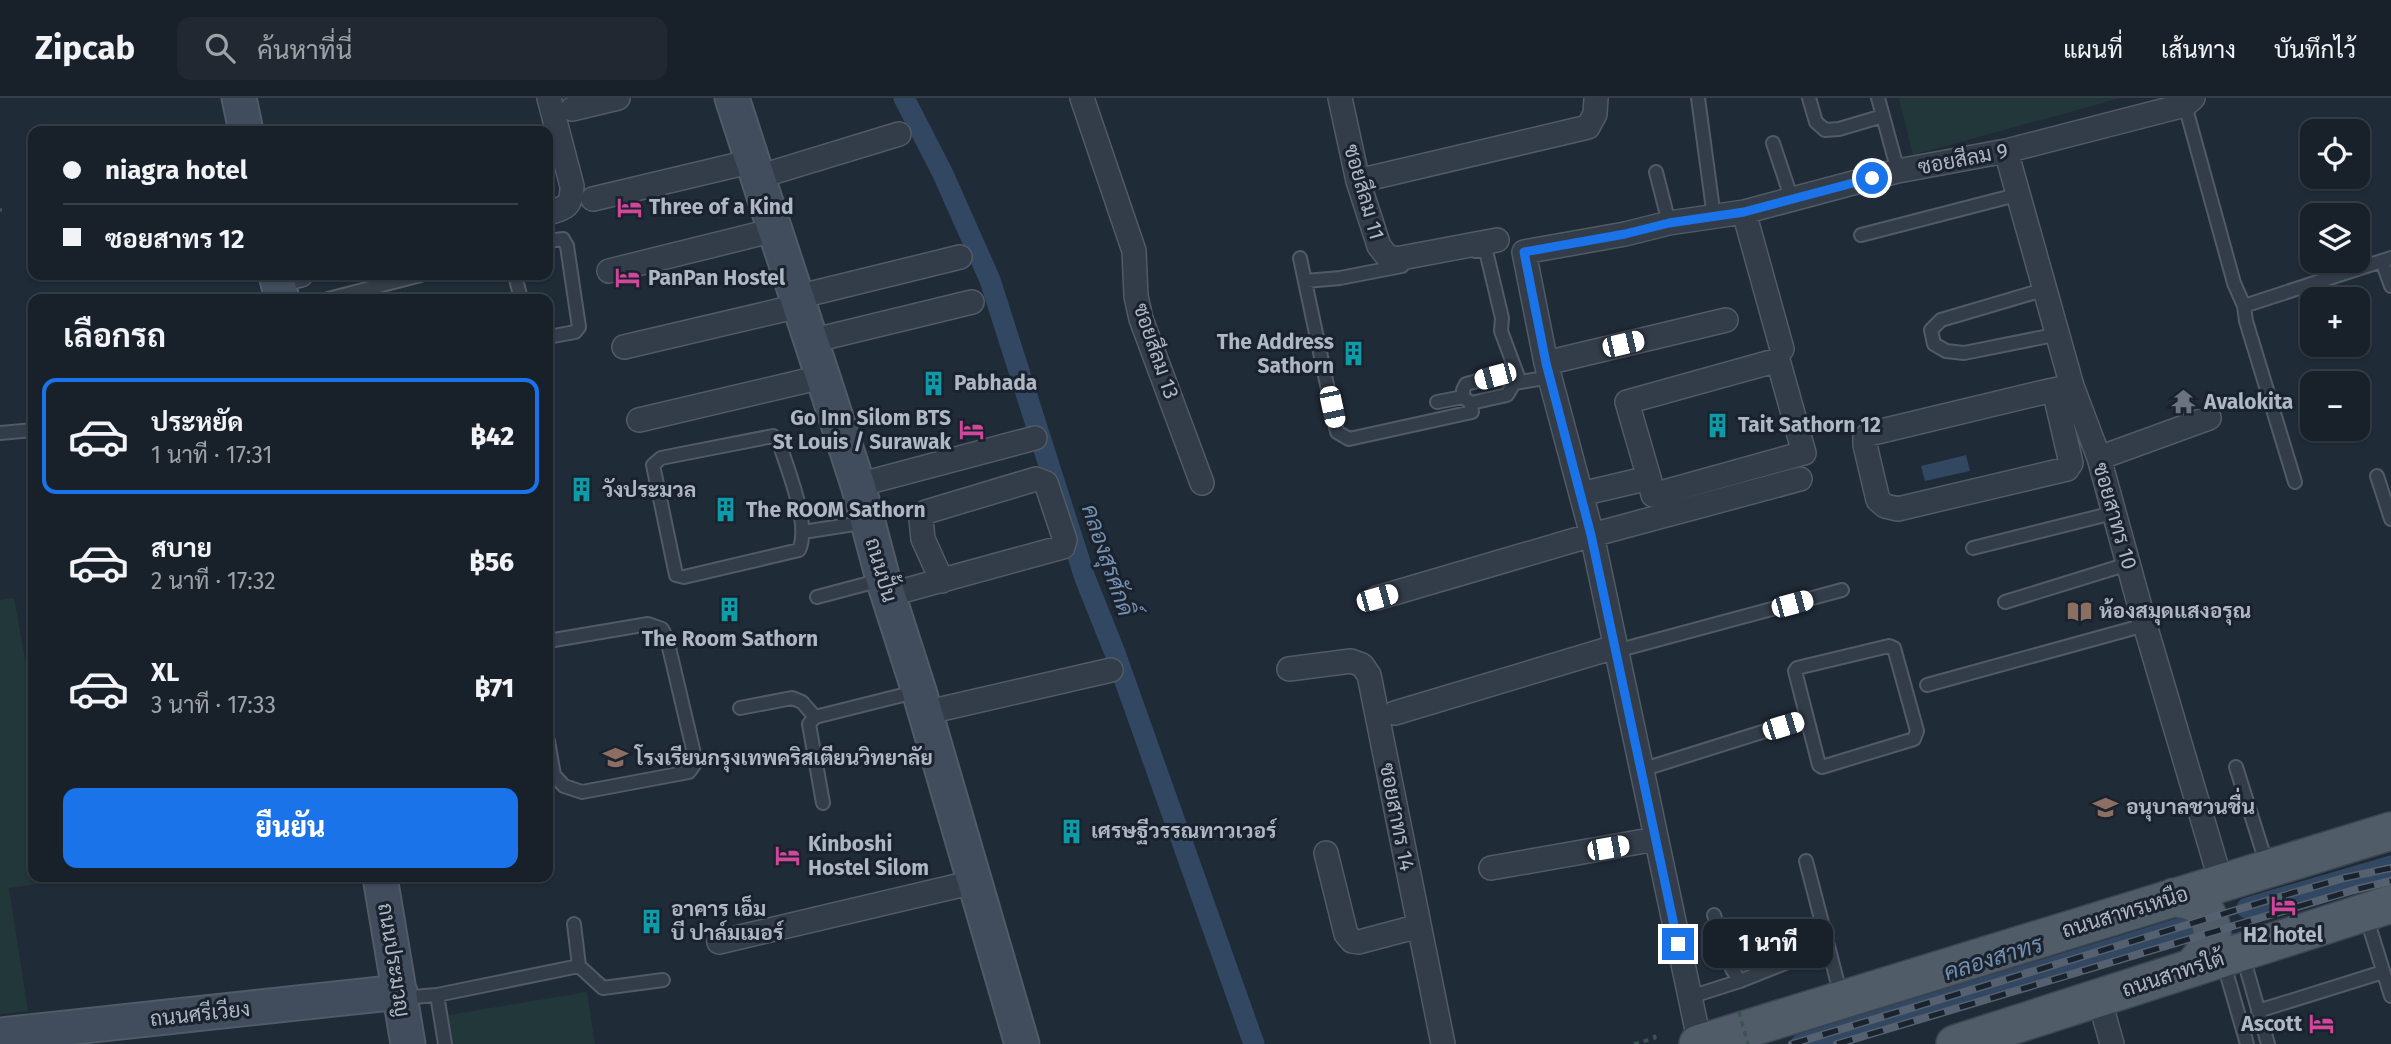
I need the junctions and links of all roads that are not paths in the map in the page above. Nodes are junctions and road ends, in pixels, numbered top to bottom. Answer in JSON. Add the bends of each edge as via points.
{"nodes":[{"id":1,"x":239,"y":98,"type":"edge"},
{"id":2,"x":549,"y":98,"type":"edge"},
{"id":3,"x":618,"y":98,"type":"edge"},
{"id":4,"x":732,"y":98,"type":"edge"},
{"id":5,"x":1082,"y":98,"type":"edge"},
{"id":6,"x":1340,"y":98,"type":"edge"},
{"id":7,"x":1596,"y":98,"type":"edge"},
{"id":8,"x":1698,"y":98,"type":"edge"},
{"id":9,"x":1809,"y":98,"type":"edge"},
{"id":10,"x":1878,"y":98,"type":"edge"},
{"id":11,"x":2189,"y":102,"type":"edge"},
{"id":12,"x":572,"y":109,"type":"dead end"},
{"id":13,"x":1883,"y":116,"type":"junction"},
{"id":14,"x":245,"y":126,"type":"edge"},
{"id":15,"x":899,"y":134,"type":"dead end"},
{"id":16,"x":1773,"y":143,"type":"dead end"},
{"id":17,"x":2006,"y":151,"type":"junction"},
{"id":18,"x":756,"y":169,"type":"junction"},
{"id":19,"x":1898,"y":171,"type":"junction"},
{"id":20,"x":1656,"y":172,"type":"dead end"},
{"id":21,"x":1358,"y":181,"type":"junction"},
{"id":22,"x":2020,"y":194,"type":"junction"},
{"id":23,"x":593,"y":199,"type":"dead end"},
{"id":24,"x":1792,"y":200,"type":"junction"},
{"id":25,"x":553,"y":211,"type":"edge"},
{"id":26,"x":1744,"y":212,"type":"junction"},
{"id":27,"x":1714,"y":218,"type":"junction"},
{"id":28,"x":1669,"y":223,"type":"junction"},
{"id":29,"x":775,"y":230,"type":"junction"},
{"id":30,"x":1861,"y":235,"type":"dead end"},
{"id":31,"x":553,"y":240,"type":"edge"},
{"id":32,"x":1497,"y":240,"type":"dead end"},
{"id":33,"x":960,"y":257,"type":"dead end"},
{"id":34,"x":1300,"y":258,"type":"dead end"},
{"id":35,"x":2386,"y":260,"type":"edge"},
{"id":36,"x":609,"y":271,"type":"dead end"},
{"id":37,"x":402,"y":280,"type":"edge"},
{"id":38,"x":1306,"y":281,"type":"junction"},
{"id":39,"x":2391,"y":286,"type":"edge"},
{"id":40,"x":2046,"y":289,"type":"junction"},
{"id":41,"x":347,"y":294,"type":"edge"},
{"id":42,"x":798,"y":301,"type":"junction"},
{"id":43,"x":972,"y":302,"type":"dead end"},
{"id":44,"x":2244,"y":306,"type":"junction"},
{"id":45,"x":1726,"y":320,"type":"dead end"},
{"id":46,"x":2059,"y":334,"type":"junction"},
{"id":47,"x":553,"y":336,"type":"edge"},
{"id":48,"x":811,"y":341,"type":"junction"},
{"id":49,"x":624,"y":347,"type":"dead end"},
{"id":50,"x":1782,"y":349,"type":"dead end"},
{"id":51,"x":1548,"y":370,"type":"junction"},
{"id":52,"x":822,"y":377,"type":"junction"},
{"id":53,"x":1517,"y":383,"type":"junction"},
{"id":54,"x":2063,"y":388,"type":"junction"},
{"id":55,"x":1467,"y":400,"type":"junction"},
{"id":56,"x":1437,"y":401,"type":"dead end"},
{"id":57,"x":2209,"y":418,"type":"dead end"},
{"id":58,"x":639,"y":420,"type":"dead end"},
{"id":59,"x":28,"y":430,"type":"edge"},
{"id":60,"x":0,"y":433,"type":"edge"},
{"id":61,"x":1035,"y":438,"type":"dead end"},
{"id":62,"x":2099,"y":458,"type":"junction"},
{"id":63,"x":2377,"y":476,"type":"dead end"},
{"id":64,"x":1649,"y":478,"type":"junction"},
{"id":65,"x":1800,"y":479,"type":"dead end"},
{"id":66,"x":2295,"y":482,"type":"dead end"},
{"id":67,"x":1202,"y":483,"type":"dead end"},
{"id":68,"x":858,"y":485,"type":"junction"},
{"id":69,"x":1581,"y":494,"type":"junction"},
{"id":70,"x":2113,"y":513,"type":"junction"},
{"id":71,"x":2391,"y":519,"type":"edge"},
{"id":72,"x":867,"y":522,"type":"junction"},
{"id":73,"x":803,"y":532,"type":"junction"},
{"id":74,"x":1591,"y":535,"type":"junction"},
{"id":75,"x":1973,"y":548,"type":"dead end"},
{"id":76,"x":2128,"y":564,"type":"junction"},
{"id":77,"x":942,"y":581,"type":"junction"},
{"id":78,"x":885,"y":587,"type":"junction"},
{"id":79,"x":1842,"y":590,"type":"dead end"},
{"id":80,"x":817,"y":597,"type":"dead end"},
{"id":81,"x":1377,"y":598,"type":"dead end"},
{"id":82,"x":2005,"y":602,"type":"dead end"},
{"id":83,"x":2145,"y":625,"type":"junction"},
{"id":84,"x":553,"y":639,"type":"edge"},
{"id":85,"x":1616,"y":649,"type":"junction"},
{"id":86,"x":1289,"y":669,"type":"dead end"},
{"id":87,"x":1111,"y":670,"type":"dead end"},
{"id":88,"x":1927,"y":685,"type":"dead end"},
{"id":89,"x":922,"y":702,"type":"junction"},
{"id":90,"x":740,"y":708,"type":"dead end"},
{"id":91,"x":1395,"y":713,"type":"dead end"},
{"id":92,"x":816,"y":717,"type":"junction"},
{"id":93,"x":1807,"y":718,"type":"junction"},
{"id":94,"x":2236,"y":768,"type":"dead end"},
{"id":95,"x":553,"y":769,"type":"edge"},
{"id":96,"x":1641,"y":770,"type":"junction"},
{"id":97,"x":823,"y":803,"type":"dead end"},
{"id":98,"x":2391,"y":831,"type":"edge"},
{"id":99,"x":1656,"y":839,"type":"junction"},
{"id":100,"x":1326,"y":853,"type":"dead end"},
{"id":101,"x":1805,"y":861,"type":"dead end"},
{"id":102,"x":1491,"y":868,"type":"dead end"},
{"id":103,"x":2268,"y":868,"type":"junction"},
{"id":104,"x":381,"y":882,"type":"edge"},
{"id":105,"x":974,"y":882,"type":"junction"},
{"id":106,"x":2221,"y":882,"type":"junction"},
{"id":107,"x":2174,"y":897,"type":"junction"},
{"id":108,"x":2378,"y":908,"type":"edge"},
{"id":109,"x":1714,"y":915,"type":"dead end"},
{"id":110,"x":573,"y":924,"type":"dead end"},
{"id":111,"x":1419,"y":926,"type":"junction"},
{"id":112,"x":2280,"y":938,"type":"junction"},
{"id":113,"x":719,"y":942,"type":"dead end"},
{"id":114,"x":1828,"y":946,"type":"junction"},
{"id":115,"x":2219,"y":958,"type":"junction"},
{"id":116,"x":579,"y":966,"type":"junction"},
{"id":117,"x":2383,"y":972,"type":"junction"},
{"id":118,"x":663,"y":980,"type":"dead end"},
{"id":119,"x":1740,"y":981,"type":"junction"},
{"id":120,"x":400,"y":995,"type":"junction"},
{"id":121,"x":437,"y":995,"type":"junction"},
{"id":122,"x":2391,"y":996,"type":"edge"},
{"id":123,"x":1690,"y":997,"type":"junction"},
{"id":124,"x":2099,"y":998,"type":"junction"},
{"id":125,"x":1842,"y":1000,"type":"junction"},
{"id":126,"x":2258,"y":1011,"type":"junction"},
{"id":127,"x":0,"y":1035,"type":"edge"},
{"id":128,"x":408,"y":1044,"type":"edge"},
{"id":129,"x":444,"y":1044,"type":"edge"},
{"id":130,"x":1021,"y":1044,"type":"edge"},
{"id":131,"x":1443,"y":1044,"type":"edge"},
{"id":132,"x":1699,"y":1044,"type":"edge"},
{"id":133,"x":1955,"y":1044,"type":"edge"},
{"id":134,"x":2112,"y":1044,"type":"edge"},
{"id":135,"x":2247,"y":1044,"type":"edge"},
{"id":136,"x":2268,"y":1044,"type":"edge"}],
"edges":[{"from":1,"to":14,"type":"street"},
{"from":2,"to":25,"type":"street","via":[[572,186],[572,200]]},
{"from":3,"to":12,"type":"street"},
{"from":4,"to":18,"type":"street","name":"ถนนปั้น"},
{"from":5,"to":67,"type":"street","name":"ซอยสีลม 13","via":[[1134,251],[1141,319]]},
{"from":6,"to":21,"type":"street","name":"ซอยสีลม 11"},
{"from":7,"to":21,"type":"street","via":[[1588,127]]},
{"from":8,"to":27,"type":"lane"},
{"from":9,"to":13,"type":"lane","via":[[1816,122],[1825,130]]},
{"from":10,"to":13,"type":"lane"},
{"from":11,"to":17,"type":"street","name":"ซอยสีลม 9"},
{"from":11,"to":44,"type":"lane","via":[[2234,283]]},
{"from":13,"to":19,"type":"lane"},
{"from":15,"to":18,"type":"street"},
{"from":16,"to":24,"type":"lane"},
{"from":17,"to":19,"type":"street","name":"ซอยสีลม 9"},
{"from":17,"to":22,"type":"street","name":"ซอยสาทร 10"},
{"from":18,"to":23,"type":"street"},
{"from":18,"to":29,"type":"street","name":"ถนนปั้น"},
{"from":19,"to":24,"type":"street","name":"ซอยสีลม 9"},
{"from":20,"to":28,"type":"lane"},
{"from":21,"to":32,"type":"street","name":"ซอยสีลม 11","via":[[1379,246],[1396,260]]},
{"from":22,"to":30,"type":"lane"},
{"from":22,"to":40,"type":"street","name":"ซอยสาทร 10"},
{"from":24,"to":26,"type":"street","name":"ซอยสีลม 9"},
{"from":26,"to":27,"type":"street","name":"ซอยสีลม 9"},
{"from":26,"to":50,"type":"street"},
{"from":27,"to":28,"type":"street","name":"ซอยสีลม 9"},
{"from":28,"to":51,"type":"street","name":"ซอยสีลม 9","via":[[1524,252]]},
{"from":29,"to":36,"type":"street"},
{"from":29,"to":42,"type":"street","name":"ถนนปั้น"},
{"from":31,"to":47,"type":"lane","via":[[563,239],[567,246],[579,327]]},
{"from":33,"to":42,"type":"street"},
{"from":34,"to":38,"type":"lane"},
{"from":35,"to":39,"type":"lane"},
{"from":35,"to":44,"type":"lane"},
{"from":37,"to":41,"type":"lane"},
{"from":38,"to":53,"type":"lane","via":[[1486,251],[1501,331]]},
{"from":38,"to":55,"type":"lane","via":[[1337,432],[1349,439],[1472,412]]},
{"from":40,"to":46,"type":"street","name":"ซอยสาทร 10"},
{"from":40,"to":46,"type":"lane","via":[[1941,320],[1931,330],[1934,344],[1964,353]]},
{"from":42,"to":48,"type":"street","name":"ถนนปั้น"},
{"from":42,"to":49,"type":"street"},
{"from":43,"to":48,"type":"street"},
{"from":44,"to":66,"type":"lane"},
{"from":45,"to":51,"type":"street"},
{"from":46,"to":54,"type":"street","name":"ซอยสาทร 10"},
{"from":48,"to":52,"type":"street","name":"ถนนปั้น"},
{"from":51,"to":53,"type":"lane"},
{"from":51,"to":69,"type":"street"},
{"from":52,"to":58,"type":"street"},
{"from":52,"to":68,"type":"street","name":"ถนนปั้น"},
{"from":53,"to":55,"type":"lane","via":[[1507,396]]},
{"from":53,"to":55,"type":"lane","via":[[1503,376],[1466,384]]},
{"from":54,"to":54,"type":"street","via":[[2071,463],[2067,469],[1898,509],[1878,500],[1865,445],[1869,434]]},
{"from":54,"to":62,"type":"street","name":"ซอยสาทร 10"},
{"from":55,"to":56,"type":"lane"},
{"from":57,"to":62,"type":"street"},
{"from":59,"to":60,"type":"lane"},
{"from":61,"to":68,"type":"street"},
{"from":62,"to":70,"type":"street","name":"ซอยสาทร 10"},
{"from":63,"to":71,"type":"lane"},
{"from":64,"to":64,"type":"street","via":[[1627,402],[1778,360],[1804,453],[1653,495]]},
{"from":64,"to":69,"type":"street"},
{"from":65,"to":74,"type":"street"},
{"from":68,"to":72,"type":"street","name":"ถนนปั้น"},
{"from":69,"to":74,"type":"street"},
{"from":70,"to":75,"type":"lane"},
{"from":70,"to":76,"type":"street","name":"ซอยสาทร 10"},
{"from":72,"to":73,"type":"lane"},
{"from":72,"to":78,"type":"street","name":"ถนนปั้น"},
{"from":73,"to":73,"type":"lane","via":[[774,436],[661,458],[653,465],[676,575],[684,577],[799,550]]},
{"from":74,"to":81,"type":"street"},
{"from":74,"to":85,"type":"street"},
{"from":76,"to":82,"type":"lane"},
{"from":76,"to":83,"type":"street","name":"ซอยสาทร 10"},
{"from":77,"to":77,"type":"street","via":[[1063,547],[1065,540],[1046,483],[1036,479],[926,512],[920,519],[923,538]]},
{"from":77,"to":78,"type":"street"},
{"from":78,"to":80,"type":"lane"},
{"from":78,"to":89,"type":"street","name":"ถนนปั้น"},
{"from":79,"to":85,"type":"lane"},
{"from":83,"to":88,"type":"lane"},
{"from":83,"to":106,"type":"street","name":"ซอยสาทร 10"},
{"from":84,"to":95,"type":"lane","via":[[648,624],[662,629],[696,762],[690,772],[582,792],[564,786]]},
{"from":85,"to":91,"type":"street"},
{"from":85,"to":96,"type":"street"},
{"from":86,"to":111,"type":"street","name":"ซอยสาทร 14","via":[[1351,661],[1362,665],[1369,675]]},
{"from":87,"to":89,"type":"street"},
{"from":89,"to":92,"type":"lane"},
{"from":89,"to":105,"type":"street","name":"ถนนปั้น"},
{"from":90,"to":92,"type":"lane","via":[[792,698]]},
{"from":92,"to":97,"type":"lane","via":[[809,723]]},
{"from":93,"to":93,"type":"lane","via":[[1822,768],[1914,739],[1917,731],[1894,648],[1797,668]]},
{"from":93,"to":96,"type":"lane"},
{"from":94,"to":103,"type":"lane"},
{"from":96,"to":99,"type":"street"},
{"from":98,"to":103,"type":"main road","name":"ถนนสาทรเหนือ"},
{"from":99,"to":102,"type":"street"},
{"from":99,"to":123,"type":"street"},
{"from":100,"to":111,"type":"street","via":[[1346,934],[1352,941]]},
{"from":101,"to":114,"type":"lane"},
{"from":103,"to":106,"type":"main road","name":"ถนนสาทรเหนือ"},
{"from":104,"to":120,"type":"street","name":"ถนนประมวญ"},
{"from":105,"to":113,"type":"street"},
{"from":105,"to":130,"type":"street","name":"ถนนปั้น"},
{"from":106,"to":107,"type":"main road","name":"ถนนสาทรเหนือ"},
{"from":106,"to":112,"type":"main road","via":[[2225,900],[2247,930]]},
{"from":107,"to":115,"type":"main road","via":[[2204,909]]},
{"from":107,"to":125,"type":"main road","name":"ถนนสาทรเหนือ"},
{"from":108,"to":112,"type":"main road","name":"ถนนสาทรใต้"},
{"from":108,"to":117,"type":"lane"},
{"from":109,"to":119,"type":"lane"},
{"from":110,"to":116,"type":"lane"},
{"from":111,"to":131,"type":"street","name":"ซอยสาทร 14"},
{"from":112,"to":115,"type":"main road","name":"ถนนสาทรใต้"},
{"from":114,"to":119,"type":"lane"},
{"from":114,"to":125,"type":"lane"},
{"from":115,"to":124,"type":"main road","name":"ถนนสาทรใต้"},
{"from":115,"to":126,"type":"lane"},
{"from":115,"to":135,"type":"lane"},
{"from":116,"to":118,"type":"lane","via":[[603,988]]},
{"from":116,"to":121,"type":"lane"},
{"from":117,"to":122,"type":"lane"},
{"from":117,"to":126,"type":"lane"},
{"from":119,"to":123,"type":"lane"},
{"from":120,"to":121,"type":"lane"},
{"from":120,"to":127,"type":"street","name":"ถนนศรีเวียง"},
{"from":120,"to":128,"type":"street","name":"ถนนประมวญ"},
{"from":121,"to":129,"type":"lane"},
{"from":123,"to":132,"type":"street"},
{"from":124,"to":133,"type":"main road","name":"ถนนสาทรใต้"},
{"from":124,"to":134,"type":"street"},
{"from":125,"to":132,"type":"main road","name":"ถนนสาทรเหนือ"},
{"from":126,"to":136,"type":"lane"}]}
